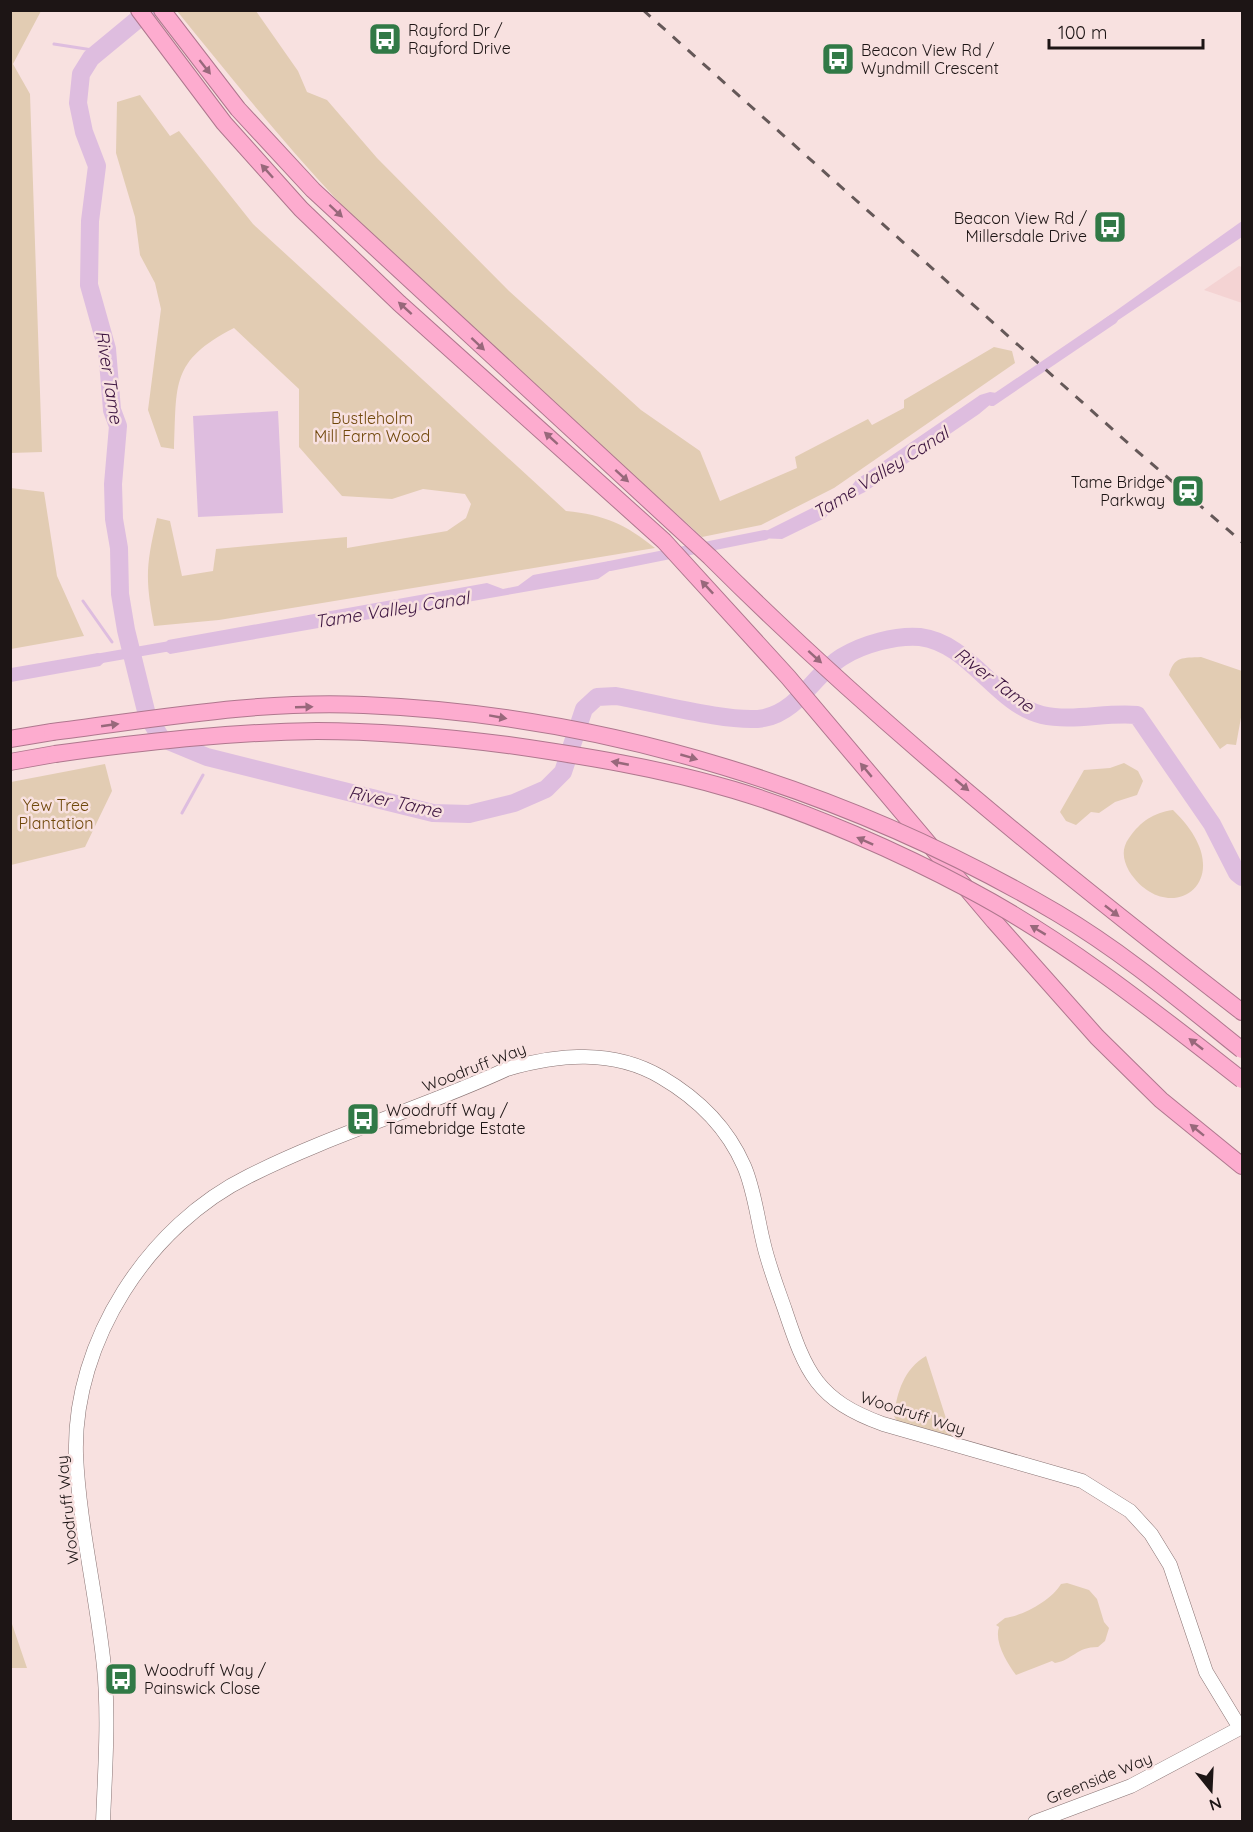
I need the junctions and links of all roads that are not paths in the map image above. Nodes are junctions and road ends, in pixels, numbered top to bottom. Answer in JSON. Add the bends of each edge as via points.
{"nodes":[{"id":1,"x":139,"y":10,"type":"edge"},
{"id":2,"x":166,"y":16,"type":"edge"},
{"id":3,"x":10,"y":739,"type":"edge"},
{"id":4,"x":10,"y":762,"type":"edge"},
{"id":5,"x":1242,"y":1012,"type":"edge"},
{"id":6,"x":1242,"y":1050,"type":"edge"},
{"id":7,"x":1242,"y":1080,"type":"edge"},
{"id":8,"x":1242,"y":1166,"type":"edge"},
{"id":9,"x":1240,"y":1723,"type":"edge"},
{"id":10,"x":103,"y":1821,"type":"edge"},
{"id":11,"x":1035,"y":1821,"type":"edge"}],
"edges":[{"from":8,"to":1,"type":"highway","one_way":true,"bridge":true,"via":[[1161,1100],[1097,1037],[746,630],[664,541],[399,303],[301,209],[224,123]]},
{"from":2,"to":5,"type":"highway","one_way":true,"via":[[238,109],[313,190],[771,618],[1096,899]]},
{"from":3,"to":6,"type":"highway","one_way":true,"bridge":true,"via":[[227,709],[362,705],[485,714],[633,741],[752,775],[843,808],[972,866],[1088,934],[1145,973]]},
{"from":7,"to":4,"type":"highway","one_way":true,"bridge":true,"via":[[1143,1002],[1053,939],[969,889],[819,821],[735,791],[652,769],[579,755],[410,734],[319,731],[226,734]]},
{"from":9,"to":10,"type":"street","name":"Woodruff Way","via":[[1206,1672],[1170,1565],[1151,1534],[1130,1512],[1082,1481],[883,1424],[835,1401],[815,1381],[802,1359],[766,1256],[744,1166],[719,1125],[699,1102],[654,1073],[615,1060],[577,1055],[507,1069],[248,1176],[190,1213],[140,1266],[117,1300],[86,1383],[76,1440],[107,1704]]},
{"from":9,"to":11,"type":"street","name":"Greenside Way","via":[[1176,1765]]}]}
